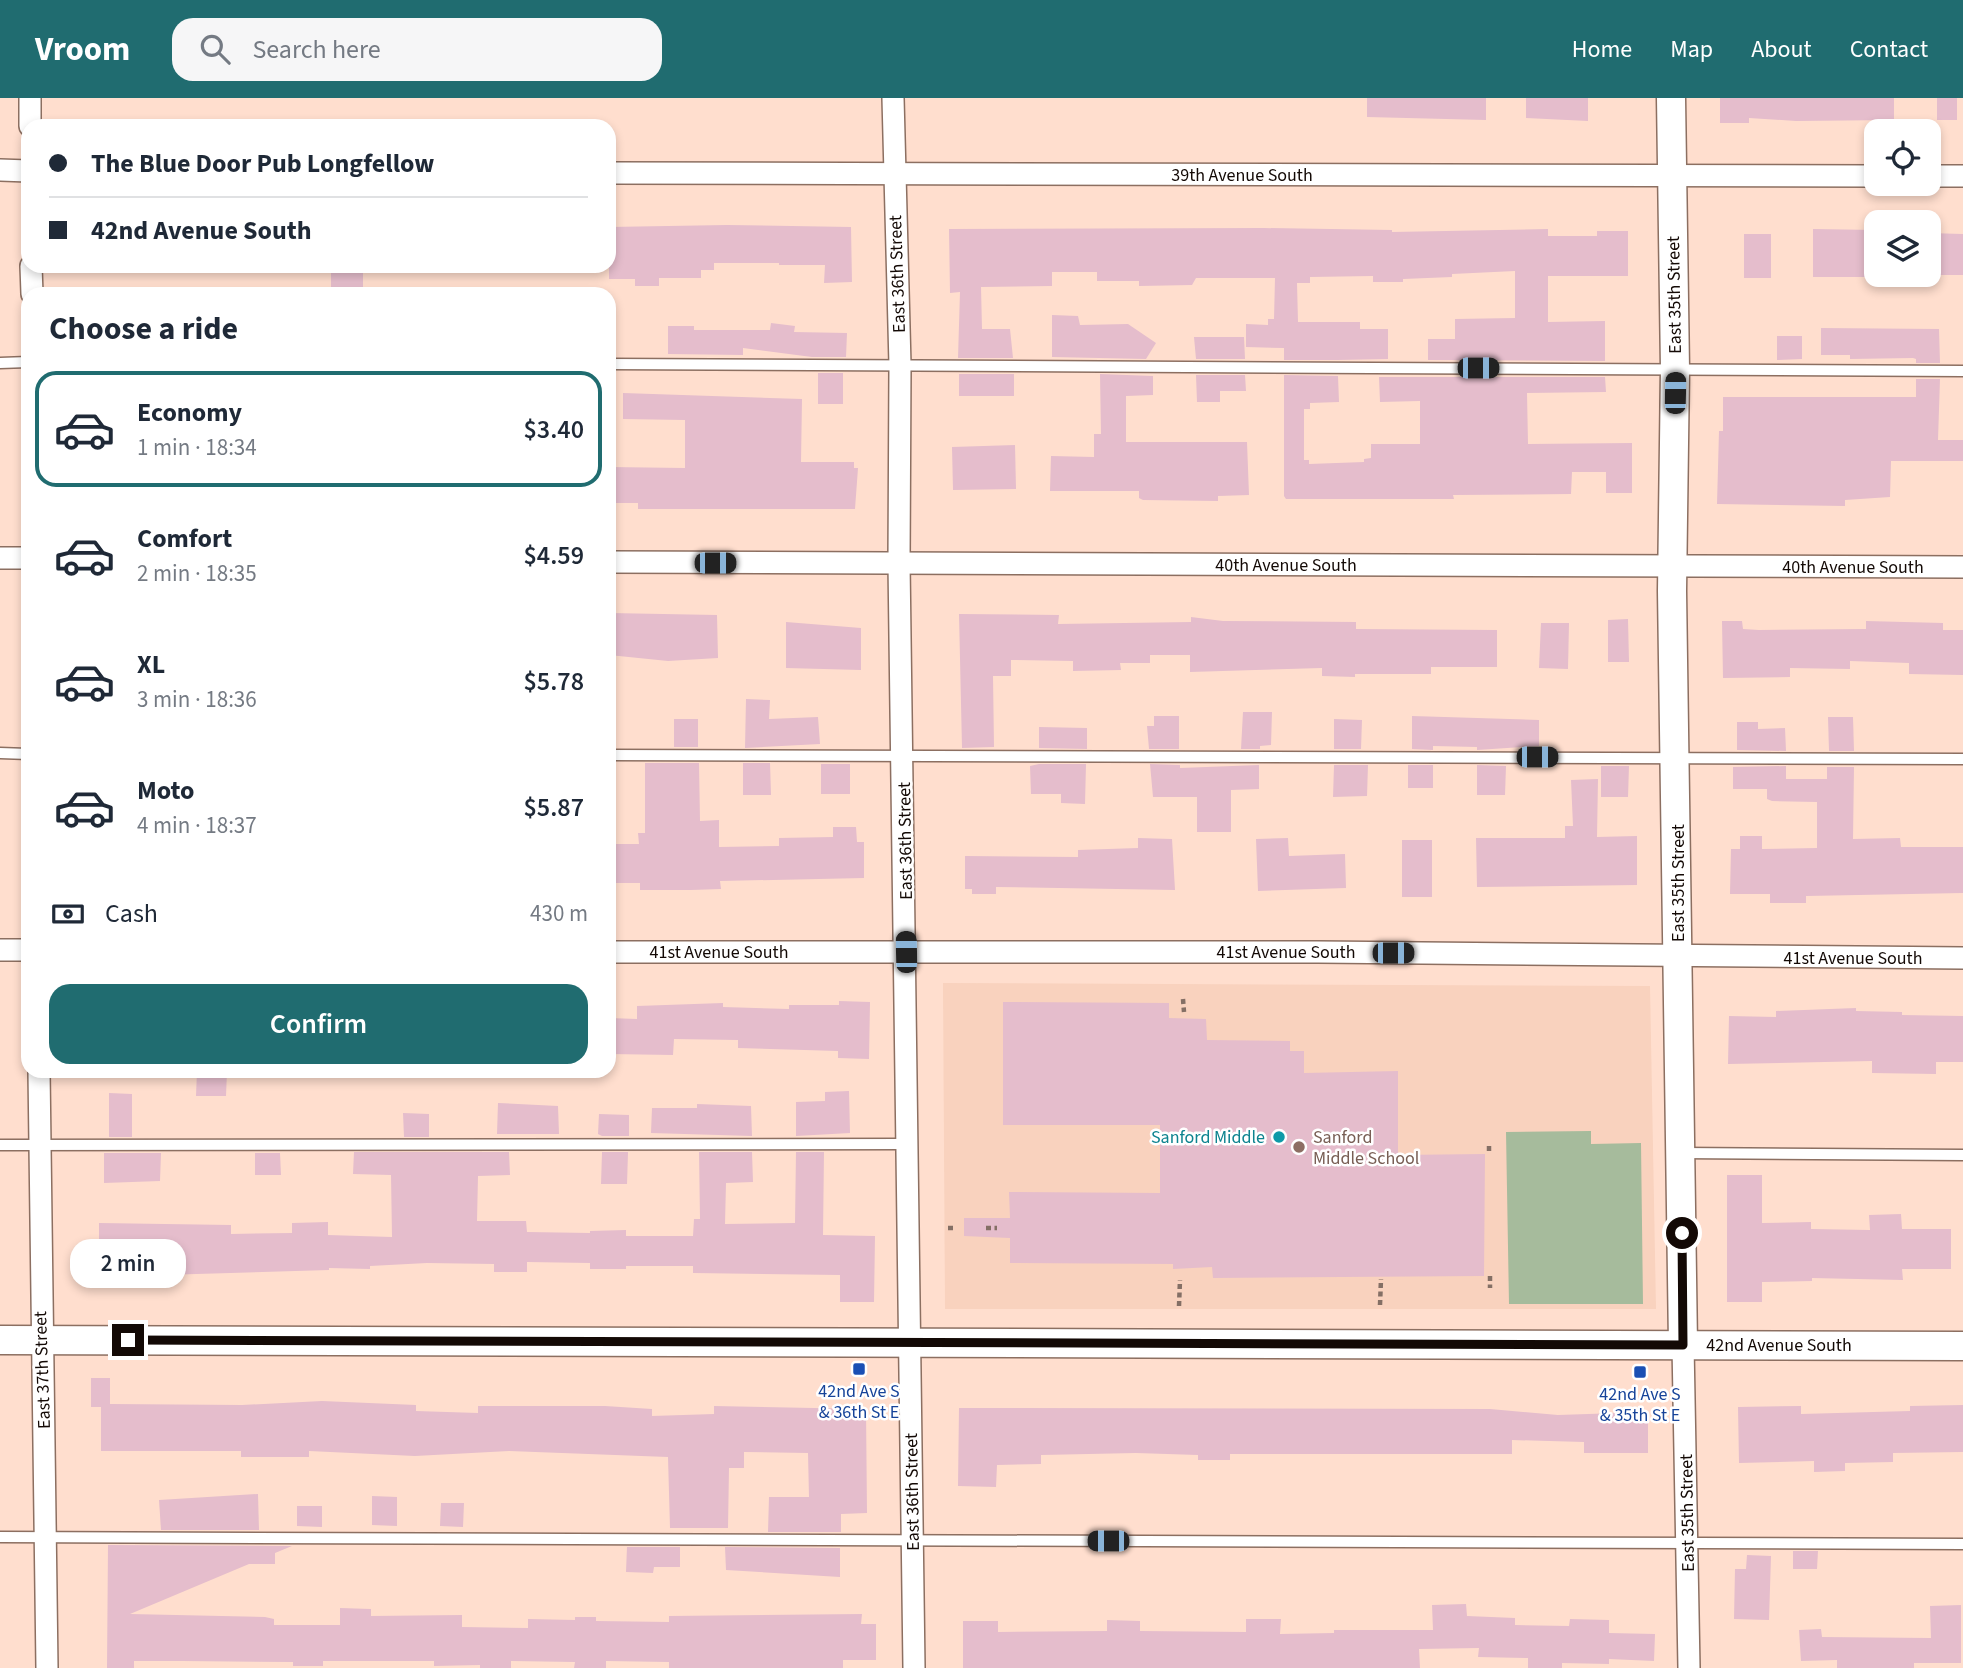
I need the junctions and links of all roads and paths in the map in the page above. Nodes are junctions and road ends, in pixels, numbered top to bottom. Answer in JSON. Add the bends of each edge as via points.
{"nodes":[{"id":1,"x":30,"y":98,"type":"edge"},
{"id":2,"x":893,"y":98,"type":"edge"},
{"id":3,"x":1671,"y":98,"type":"edge"},
{"id":4,"x":30,"y":119,"type":"edge"},
{"id":5,"x":0,"y":170,"type":"edge"},
{"id":6,"x":21,"y":171,"type":"edge"},
{"id":7,"x":616,"y":173,"type":"edge"},
{"id":8,"x":894,"y":174,"type":"junction"},
{"id":9,"x":1673,"y":176,"type":"junction"},
{"id":10,"x":1864,"y":176,"type":"edge"},
{"id":11,"x":1941,"y":176,"type":"edge"},
{"id":12,"x":1963,"y":176,"type":"edge"},
{"id":13,"x":21,"y":362,"type":"edge"},
{"id":14,"x":0,"y":363,"type":"edge"},
{"id":15,"x":616,"y":364,"type":"edge"},
{"id":16,"x":900,"y":365,"type":"junction"},
{"id":17,"x":1675,"y":369,"type":"junction"},
{"id":18,"x":1963,"y":371,"type":"edge"},
{"id":19,"x":0,"y":558,"type":"edge"},
{"id":20,"x":21,"y":558,"type":"edge"},
{"id":21,"x":616,"y":562,"type":"edge"},
{"id":22,"x":899,"y":563,"type":"junction"},
{"id":23,"x":1673,"y":566,"type":"junction"},
{"id":24,"x":1963,"y":567,"type":"edge"},
{"id":25,"x":0,"y":753,"type":"edge"},
{"id":26,"x":21,"y":754,"type":"edge"},
{"id":27,"x":616,"y":755,"type":"edge"},
{"id":28,"x":904,"y":756,"type":"junction"},
{"id":29,"x":1676,"y":757,"type":"junction"},
{"id":30,"x":1963,"y":759,"type":"edge"},
{"id":31,"x":0,"y":950,"type":"edge"},
{"id":32,"x":21,"y":950,"type":"edge"},
{"id":33,"x":616,"y":952,"type":"edge"},
{"id":34,"x":906,"y":952,"type":"junction"},
{"id":35,"x":1678,"y":957,"type":"junction"},
{"id":36,"x":1963,"y":958,"type":"edge"},
{"id":37,"x":1183,"y":999,"type":"dead end"},
{"id":38,"x":1184,"y":1012,"type":"dead end"},
{"id":39,"x":39,"y":1078,"type":"edge"},
{"id":40,"x":39,"y":1144,"type":"junction"},
{"id":41,"x":907,"y":1144,"type":"junction"},
{"id":42,"x":0,"y":1145,"type":"edge"},
{"id":43,"x":1489,"y":1146,"type":"dead end"},
{"id":44,"x":1681,"y":1153,"type":"junction"},
{"id":45,"x":1489,"y":1154,"type":"dead end"},
{"id":46,"x":1963,"y":1155,"type":"edge"},
{"id":47,"x":948,"y":1228,"type":"dead end"},
{"id":48,"x":956,"y":1228,"type":"dead end"},
{"id":49,"x":986,"y":1228,"type":"dead end"},
{"id":50,"x":997,"y":1228,"type":"dead end"},
{"id":51,"x":1490,"y":1276,"type":"dead end"},
{"id":52,"x":1180,"y":1279,"type":"dead end"},
{"id":53,"x":1381,"y":1279,"type":"dead end"},
{"id":54,"x":1490,"y":1288,"type":"dead end"},
{"id":55,"x":1179,"y":1306,"type":"dead end"},
{"id":56,"x":1380,"y":1306,"type":"dead end"},
{"id":57,"x":0,"y":1340,"type":"edge"},
{"id":58,"x":42,"y":1340,"type":"junction"},
{"id":59,"x":910,"y":1341,"type":"junction"},
{"id":60,"x":1683,"y":1345,"type":"junction"},
{"id":61,"x":1963,"y":1346,"type":"edge"},
{"id":62,"x":0,"y":1537,"type":"edge"},
{"id":63,"x":46,"y":1538,"type":"junction"},
{"id":64,"x":913,"y":1539,"type":"junction"},
{"id":65,"x":1687,"y":1542,"type":"junction"},
{"id":66,"x":1963,"y":1544,"type":"edge"},
{"id":67,"x":47,"y":1668,"type":"edge"},
{"id":68,"x":914,"y":1668,"type":"edge"},
{"id":69,"x":1689,"y":1668,"type":"edge"}],
"edges":[{"from":1,"to":4,"type":"street"},
{"from":2,"to":8,"type":"street","name":"East 36th Street"},
{"from":3,"to":9,"type":"street","name":"East 35th Street"},
{"from":5,"to":6,"type":"street"},
{"from":7,"to":8,"type":"street","name":"39th Avenue South"},
{"from":8,"to":9,"type":"street","name":"39th Avenue South"},
{"from":8,"to":16,"type":"street","name":"East 36th Street"},
{"from":9,"to":10,"type":"street","name":"39th Avenue South"},
{"from":9,"to":17,"type":"street","name":"East 35th Street"},
{"from":11,"to":12,"type":"street"},
{"from":13,"to":14,"type":"lane"},
{"from":15,"to":16,"type":"lane"},
{"from":16,"to":17,"type":"lane"},
{"from":16,"to":22,"type":"street","name":"East 36th Street"},
{"from":17,"to":18,"type":"lane"},
{"from":17,"to":23,"type":"street","name":"East 35th Street"},
{"from":19,"to":20,"type":"street"},
{"from":21,"to":22,"type":"street","name":"40th Avenue South"},
{"from":22,"to":23,"type":"street","name":"40th Avenue South"},
{"from":22,"to":28,"type":"street","name":"East 36th Street"},
{"from":23,"to":24,"type":"street","name":"40th Avenue South"},
{"from":23,"to":29,"type":"street","name":"East 35th Street"},
{"from":25,"to":26,"type":"lane"},
{"from":27,"to":28,"type":"lane"},
{"from":28,"to":29,"type":"lane"},
{"from":28,"to":34,"type":"street","name":"East 36th Street"},
{"from":29,"to":30,"type":"lane"},
{"from":29,"to":35,"type":"street","name":"East 35th Street"},
{"from":31,"to":32,"type":"street"},
{"from":33,"to":34,"type":"street","name":"41st Avenue South"},
{"from":34,"to":35,"type":"street","name":"41st Avenue South"},
{"from":34,"to":41,"type":"street","name":"East 36th Street"},
{"from":35,"to":36,"type":"street","name":"41st Avenue South"},
{"from":35,"to":44,"type":"street","name":"East 35th Street"},
{"from":37,"to":38,"type":"path"},
{"from":39,"to":40,"type":"street","name":"East 37th Street"},
{"from":40,"to":41,"type":"lane"},
{"from":40,"to":42,"type":"lane"},
{"from":40,"to":58,"type":"street","name":"East 37th Street"},
{"from":41,"to":59,"type":"street","name":"East 36th Street"},
{"from":43,"to":45,"type":"path"},
{"from":44,"to":46,"type":"lane"},
{"from":44,"to":60,"type":"street","name":"East 35th Street"},
{"from":47,"to":48,"type":"path"},
{"from":49,"to":50,"type":"path"},
{"from":51,"to":54,"type":"path"},
{"from":52,"to":55,"type":"path"},
{"from":53,"to":56,"type":"path"},
{"from":57,"to":58,"type":"street","name":"42nd Avenue South"},
{"from":58,"to":59,"type":"street","name":"42nd Avenue South"},
{"from":58,"to":63,"type":"street","name":"East 37th Street"},
{"from":59,"to":60,"type":"street","name":"42nd Avenue South"},
{"from":59,"to":64,"type":"street","name":"East 36th Street"},
{"from":60,"to":61,"type":"street","name":"42nd Avenue South"},
{"from":60,"to":65,"type":"street","name":"East 35th Street"},
{"from":62,"to":63,"type":"lane"},
{"from":63,"to":64,"type":"lane"},
{"from":63,"to":67,"type":"street","name":"East 37th Street"},
{"from":64,"to":65,"type":"lane"},
{"from":64,"to":68,"type":"street","name":"East 36th Street"},
{"from":65,"to":66,"type":"lane"},
{"from":65,"to":69,"type":"street","name":"East 35th Street"}]}
